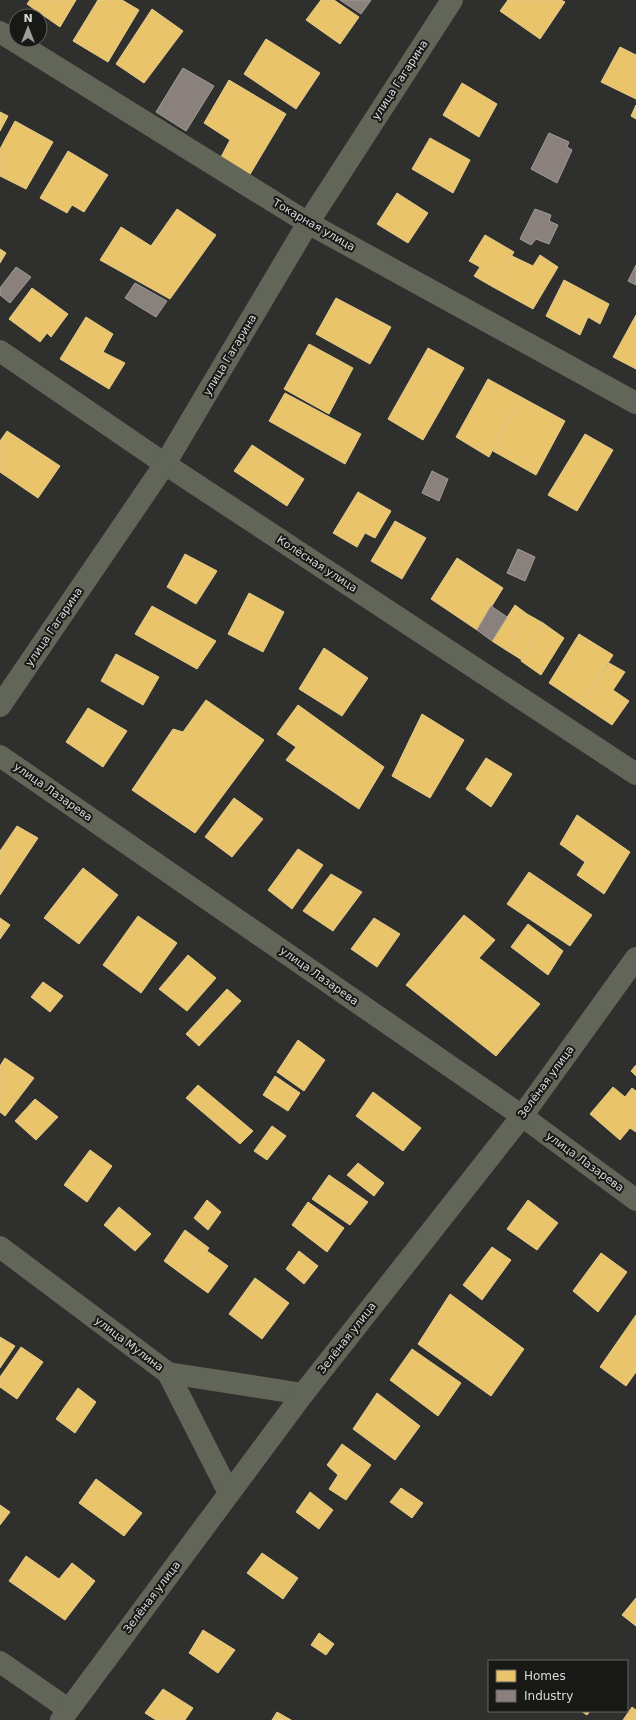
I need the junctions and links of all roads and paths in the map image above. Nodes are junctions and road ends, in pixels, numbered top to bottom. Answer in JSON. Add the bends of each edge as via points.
{"nodes":[{"id":1,"x":452,"y":0,"type":"edge"},
{"id":2,"x":0,"y":32,"type":"edge"},
{"id":3,"x":308,"y":223,"type":"junction"},
{"id":4,"x":0,"y":351,"type":"edge"},
{"id":5,"x":636,"y":403,"type":"edge"},
{"id":6,"x":166,"y":464,"type":"junction"},
{"id":7,"x":0,"y":706,"type":"edge"},
{"id":8,"x":0,"y":756,"type":"edge"},
{"id":9,"x":636,"y":774,"type":"edge"},
{"id":10,"x":636,"y":958,"type":"edge"},
{"id":11,"x":522,"y":1116,"type":"junction"},
{"id":12,"x":636,"y":1200,"type":"edge"},
{"id":13,"x":0,"y":1247,"type":"edge"},
{"id":14,"x":168,"y":1373,"type":"junction"},
{"id":15,"x":303,"y":1394,"type":"junction"},
{"id":16,"x":230,"y":1493,"type":"junction"},
{"id":17,"x":0,"y":1662,"type":"edge"},
{"id":18,"x":65,"y":1715,"type":"edge"}],
"edges":[{"from":1,"to":3,"type":"street","name":"улица Гагарина"},
{"from":2,"to":3,"type":"street","name":"Токарная улица"},
{"from":3,"to":5,"type":"street","name":"Токарная улица"},
{"from":3,"to":6,"type":"street","name":"улица Гагарина"},
{"from":4,"to":6,"type":"street","name":"Колёсная улица"},
{"from":6,"to":7,"type":"street","name":"улица Гагарина"},
{"from":6,"to":9,"type":"street","name":"Колёсная улица"},
{"from":8,"to":11,"type":"street","name":"улица Лазарева"},
{"from":10,"to":11,"type":"street","name":"Зелёная улица"},
{"from":11,"to":12,"type":"street","name":"улица Лазарева"},
{"from":11,"to":15,"type":"street","name":"Зелёная улица"},
{"from":13,"to":14,"type":"street","name":"улица Мулина"},
{"from":14,"to":15,"type":"street","name":"улица Мулина"},
{"from":14,"to":16,"type":"street"},
{"from":15,"to":16,"type":"street","name":"Зелёная улица"},
{"from":16,"to":18,"type":"street","name":"Зелёная улица"},
{"from":17,"to":18,"type":"street"}]}
